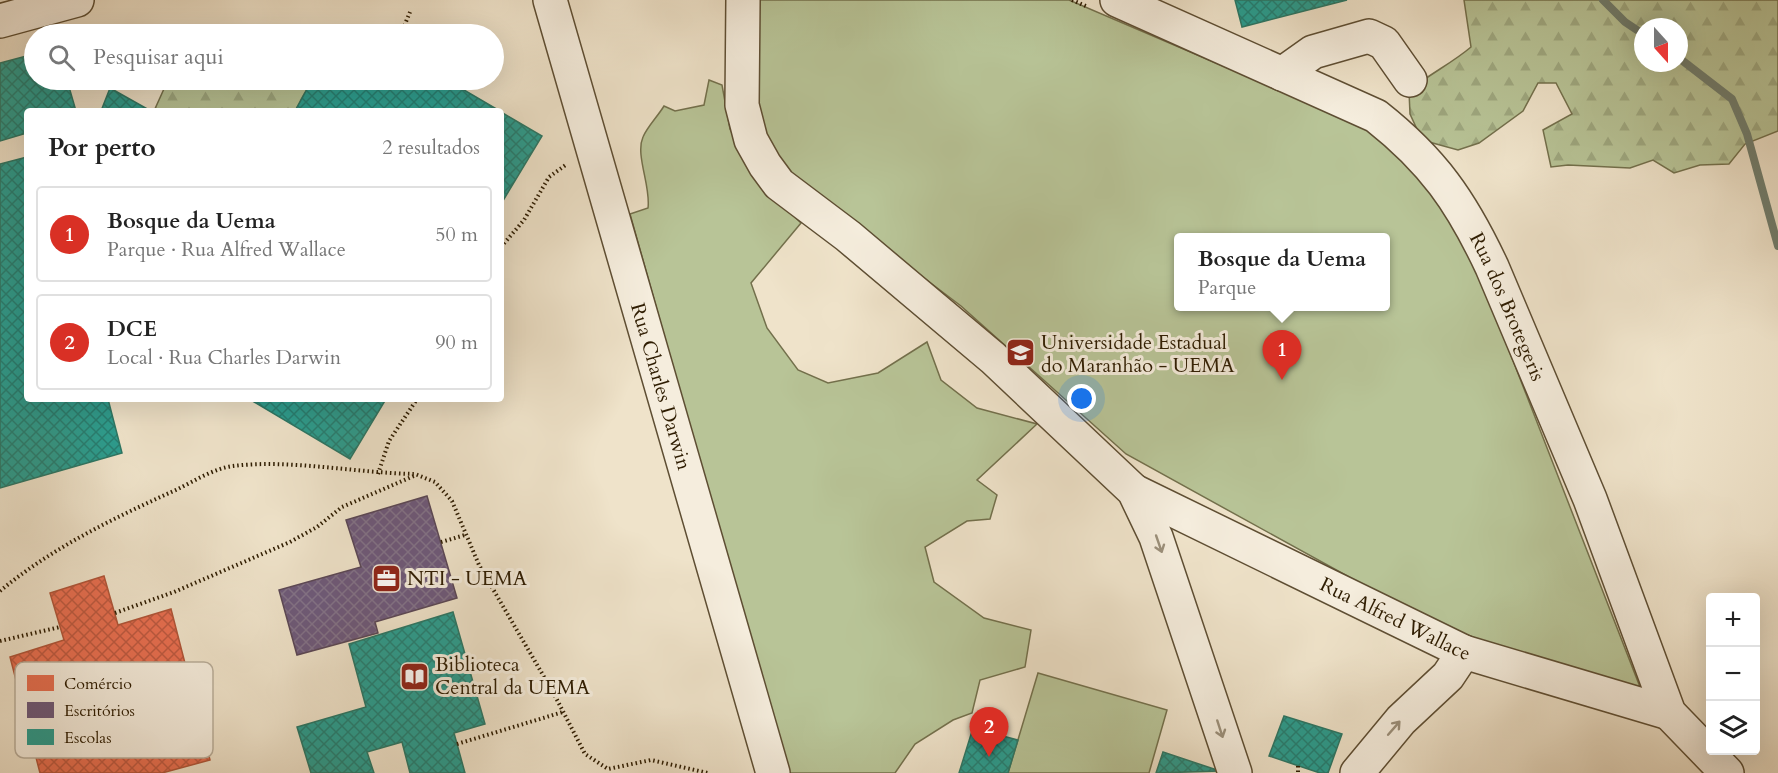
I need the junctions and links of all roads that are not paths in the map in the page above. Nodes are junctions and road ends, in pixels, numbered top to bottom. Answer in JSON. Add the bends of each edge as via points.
{"nodes":[{"id":1,"x":77,"y":0,"type":"edge"},
{"id":2,"x":550,"y":0,"type":"edge"},
{"id":3,"x":743,"y":0,"type":"edge"},
{"id":4,"x":1104,"y":4,"type":"edge"},
{"id":5,"x":0,"y":21,"type":"edge"},
{"id":6,"x":1282,"y":74,"type":"junction"},
{"id":7,"x":1410,"y":80,"type":"dead end"},
{"id":8,"x":1134,"y":491,"type":"junction"},
{"id":9,"x":1464,"y":652,"type":"junction"},
{"id":10,"x":1669,"y":713,"type":"junction"},
{"id":11,"x":773,"y":773,"type":"edge"},
{"id":12,"x":1235,"y":773,"type":"edge"},
{"id":13,"x":1357,"y":773,"type":"edge"},
{"id":14,"x":1727,"y":773,"type":"edge"}],
"edges":[{"from":1,"to":5,"type":"street"},
{"from":2,"to":11,"type":"street","name":"Rua Charles Darwin"},
{"from":3,"to":8,"type":"street","via":[[742,105],[751,140],[779,184],[848,236],[993,358]]},
{"from":4,"to":6,"type":"street","name":"Rua dos Brotegeris"},
{"from":6,"to":7,"type":"street","via":[[1313,52],[1369,36],[1384,43]]},
{"from":6,"to":10,"type":"street","name":"Rua dos Brotegeris","via":[[1376,116],[1404,138],[1447,184],[1492,267],[1586,488]]},
{"from":8,"to":9,"type":"street","name":"Rua Alfred Wallace"},
{"from":8,"to":12,"type":"street","one_way":true,"via":[[1156,537]]},
{"from":9,"to":10,"type":"street","name":"Rua Alfred Wallace"},
{"from":13,"to":9,"type":"street","one_way":true,"via":[[1401,720],[1448,676]]},
{"from":10,"to":14,"type":"street","name":"Rua dos Brotegeris"}]}
